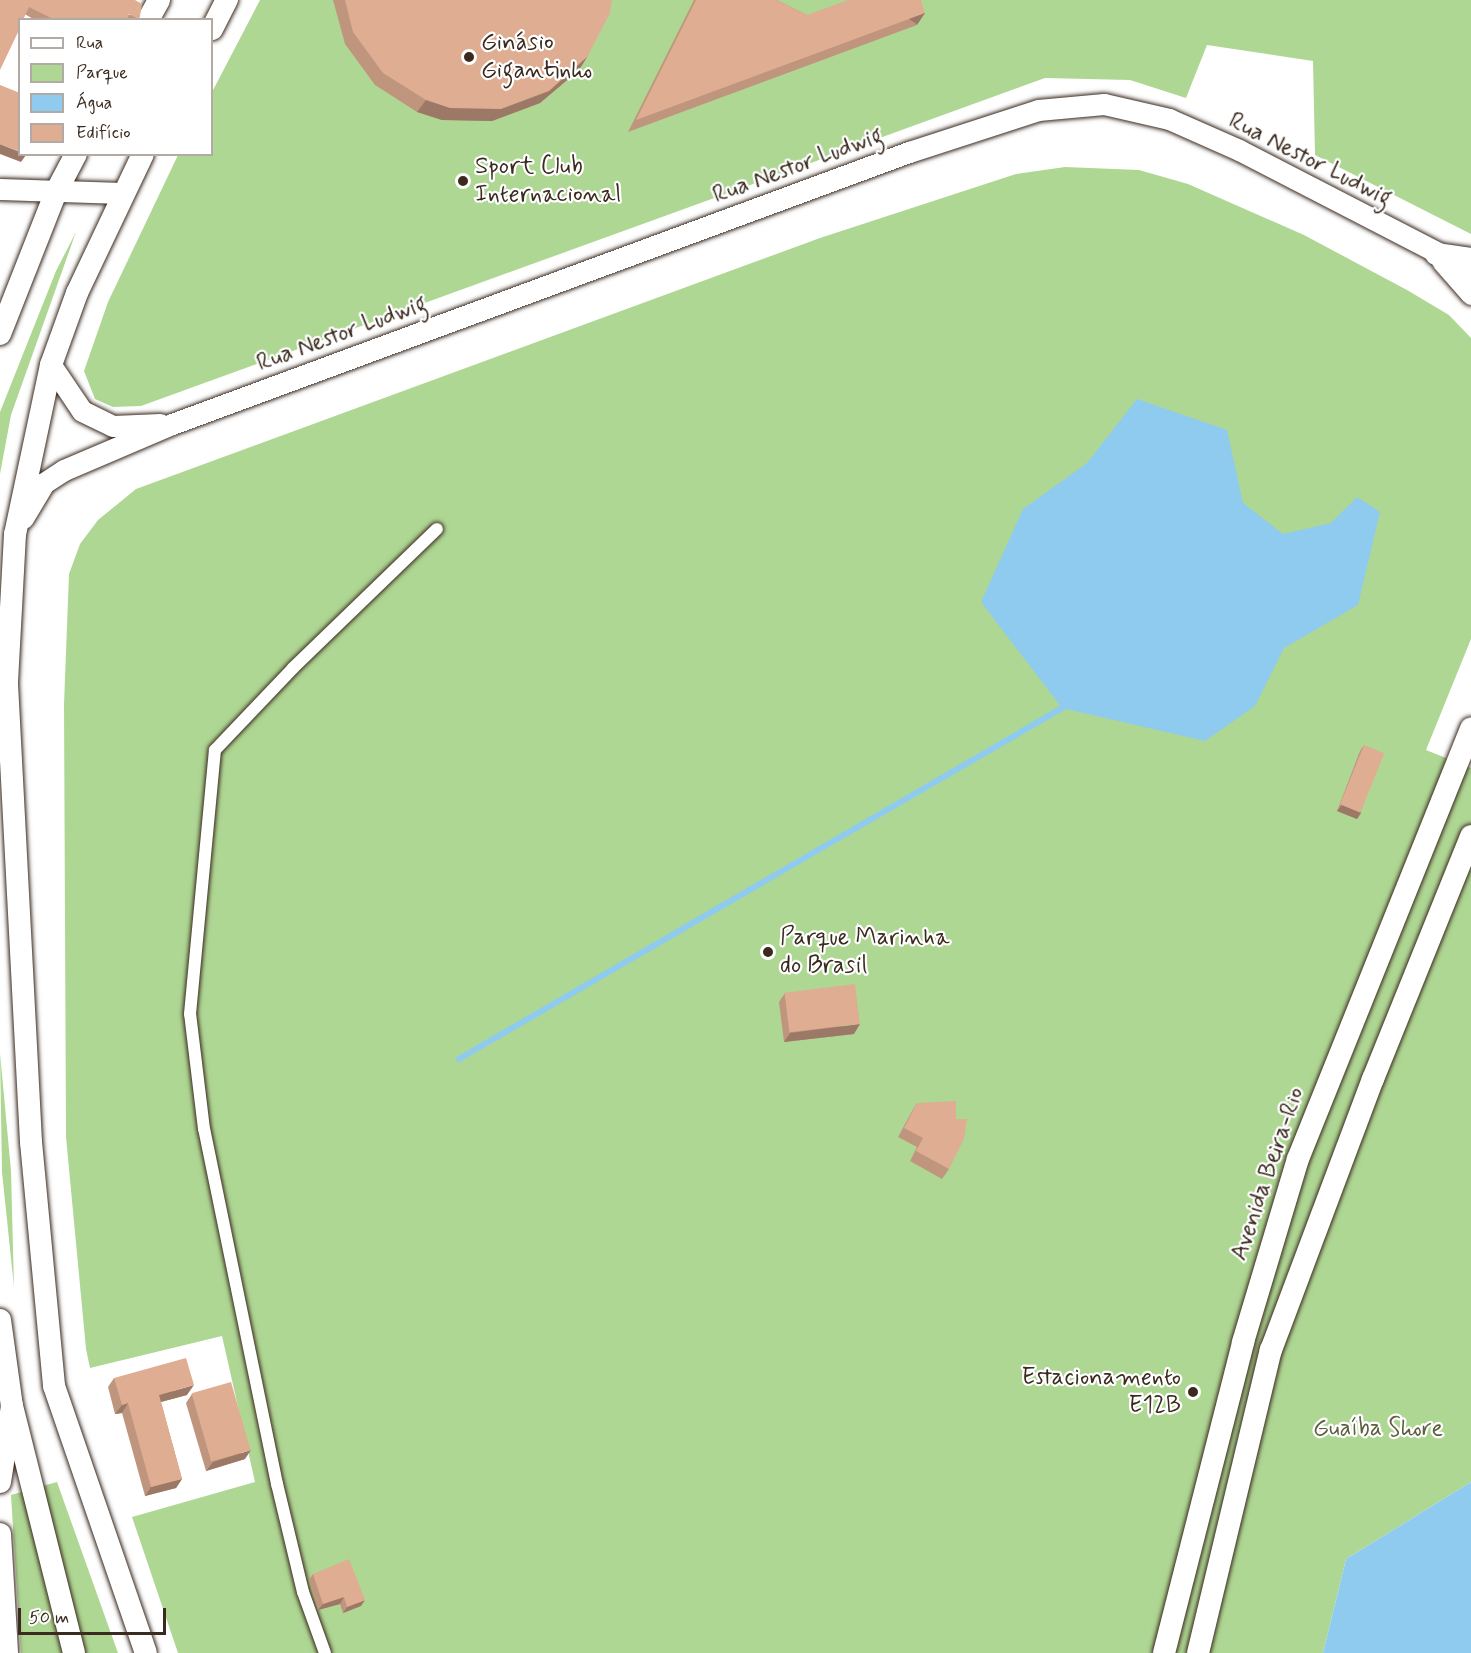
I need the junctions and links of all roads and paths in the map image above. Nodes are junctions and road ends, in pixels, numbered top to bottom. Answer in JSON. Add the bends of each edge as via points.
{"nodes":[{"id":1,"x":159,"y":0,"type":"edge"},
{"id":2,"x":227,"y":0,"type":"edge"},
{"id":3,"x":149,"y":18,"type":"edge"},
{"id":4,"x":213,"y":27,"type":"edge"},
{"id":5,"x":75,"y":156,"type":"edge"},
{"id":6,"x":142,"y":156,"type":"edge"},
{"id":7,"x":0,"y":189,"type":"edge"},
{"id":8,"x":56,"y":192,"type":"junction"},
{"id":9,"x":122,"y":193,"type":"junction"},
{"id":10,"x":1436,"y":254,"type":"junction"},
{"id":11,"x":1471,"y":259,"type":"edge"},
{"id":12,"x":1471,"y":270,"type":"edge"},
{"id":13,"x":1471,"y":294,"type":"edge"},
{"id":14,"x":0,"y":334,"type":"edge"},
{"id":15,"x":51,"y":365,"type":"junction"},
{"id":16,"x":172,"y":424,"type":"junction"},
{"id":17,"x":437,"y":529,"type":"dead end"},
{"id":18,"x":15,"y":534,"type":"junction"},
{"id":19,"x":1471,"y":728,"type":"edge"},
{"id":20,"x":1471,"y":836,"type":"edge"},
{"id":21,"x":0,"y":1320,"type":"edge"},
{"id":22,"x":12,"y":1406,"type":"junction"},
{"id":23,"x":0,"y":1482,"type":"edge"},
{"id":24,"x":0,"y":1534,"type":"edge"},
{"id":25,"x":7,"y":1653,"type":"edge"},
{"id":26,"x":74,"y":1653,"type":"edge"},
{"id":27,"x":146,"y":1653,"type":"edge"},
{"id":28,"x":325,"y":1653,"type":"edge"},
{"id":29,"x":1164,"y":1653,"type":"edge"},
{"id":30,"x":1198,"y":1653,"type":"edge"}],
"edges":[{"from":1,"to":3,"type":"main road"},
{"from":2,"to":4,"type":"main road"},
{"from":5,"to":8,"type":"main road"},
{"from":6,"to":9,"type":"main road"},
{"from":7,"to":8,"type":"street"},
{"from":8,"to":9,"type":"street"},
{"from":8,"to":14,"type":"main road"},
{"from":9,"to":15,"type":"main road","via":[[77,292]]},
{"from":10,"to":11,"type":"main road"},
{"from":10,"to":12,"type":"street","name":"Rua Nestor Ludwig"},
{"from":10,"to":13,"type":"street","name":"Rua Nestor Ludwig"},
{"from":10,"to":16,"type":"street","name":"Rua Nestor Ludwig","via":[[1239,150],[1169,119],[1104,104],[1038,110],[909,152]]},
{"from":15,"to":16,"type":"street","name":"Rua Nestor Ludwig","via":[[82,411],[113,426]]},
{"from":15,"to":18,"type":"main road"},
{"from":16,"to":18,"type":"street","name":"Rua Nestor Ludwig","via":[[64,470],[44,483],[31,499]]},
{"from":17,"to":28,"type":"street","via":[[292,668],[214,750],[190,1014],[194,1050],[204,1129],[277,1484],[303,1592]]},
{"from":18,"to":27,"type":"main road","via":[[7,684],[31,1142],[54,1386]]},
{"from":19,"to":29,"type":"main road","name":"Avenida Beira-Rio","via":[[1298,1159],[1243,1342]]},
{"from":20,"to":30,"type":"main road","via":[[1373,1079],[1271,1350]]},
{"from":21,"to":22,"type":"main road"},
{"from":22,"to":23,"type":"main road"},
{"from":22,"to":26,"type":"main road"},
{"from":24,"to":25,"type":"main road"}]}
